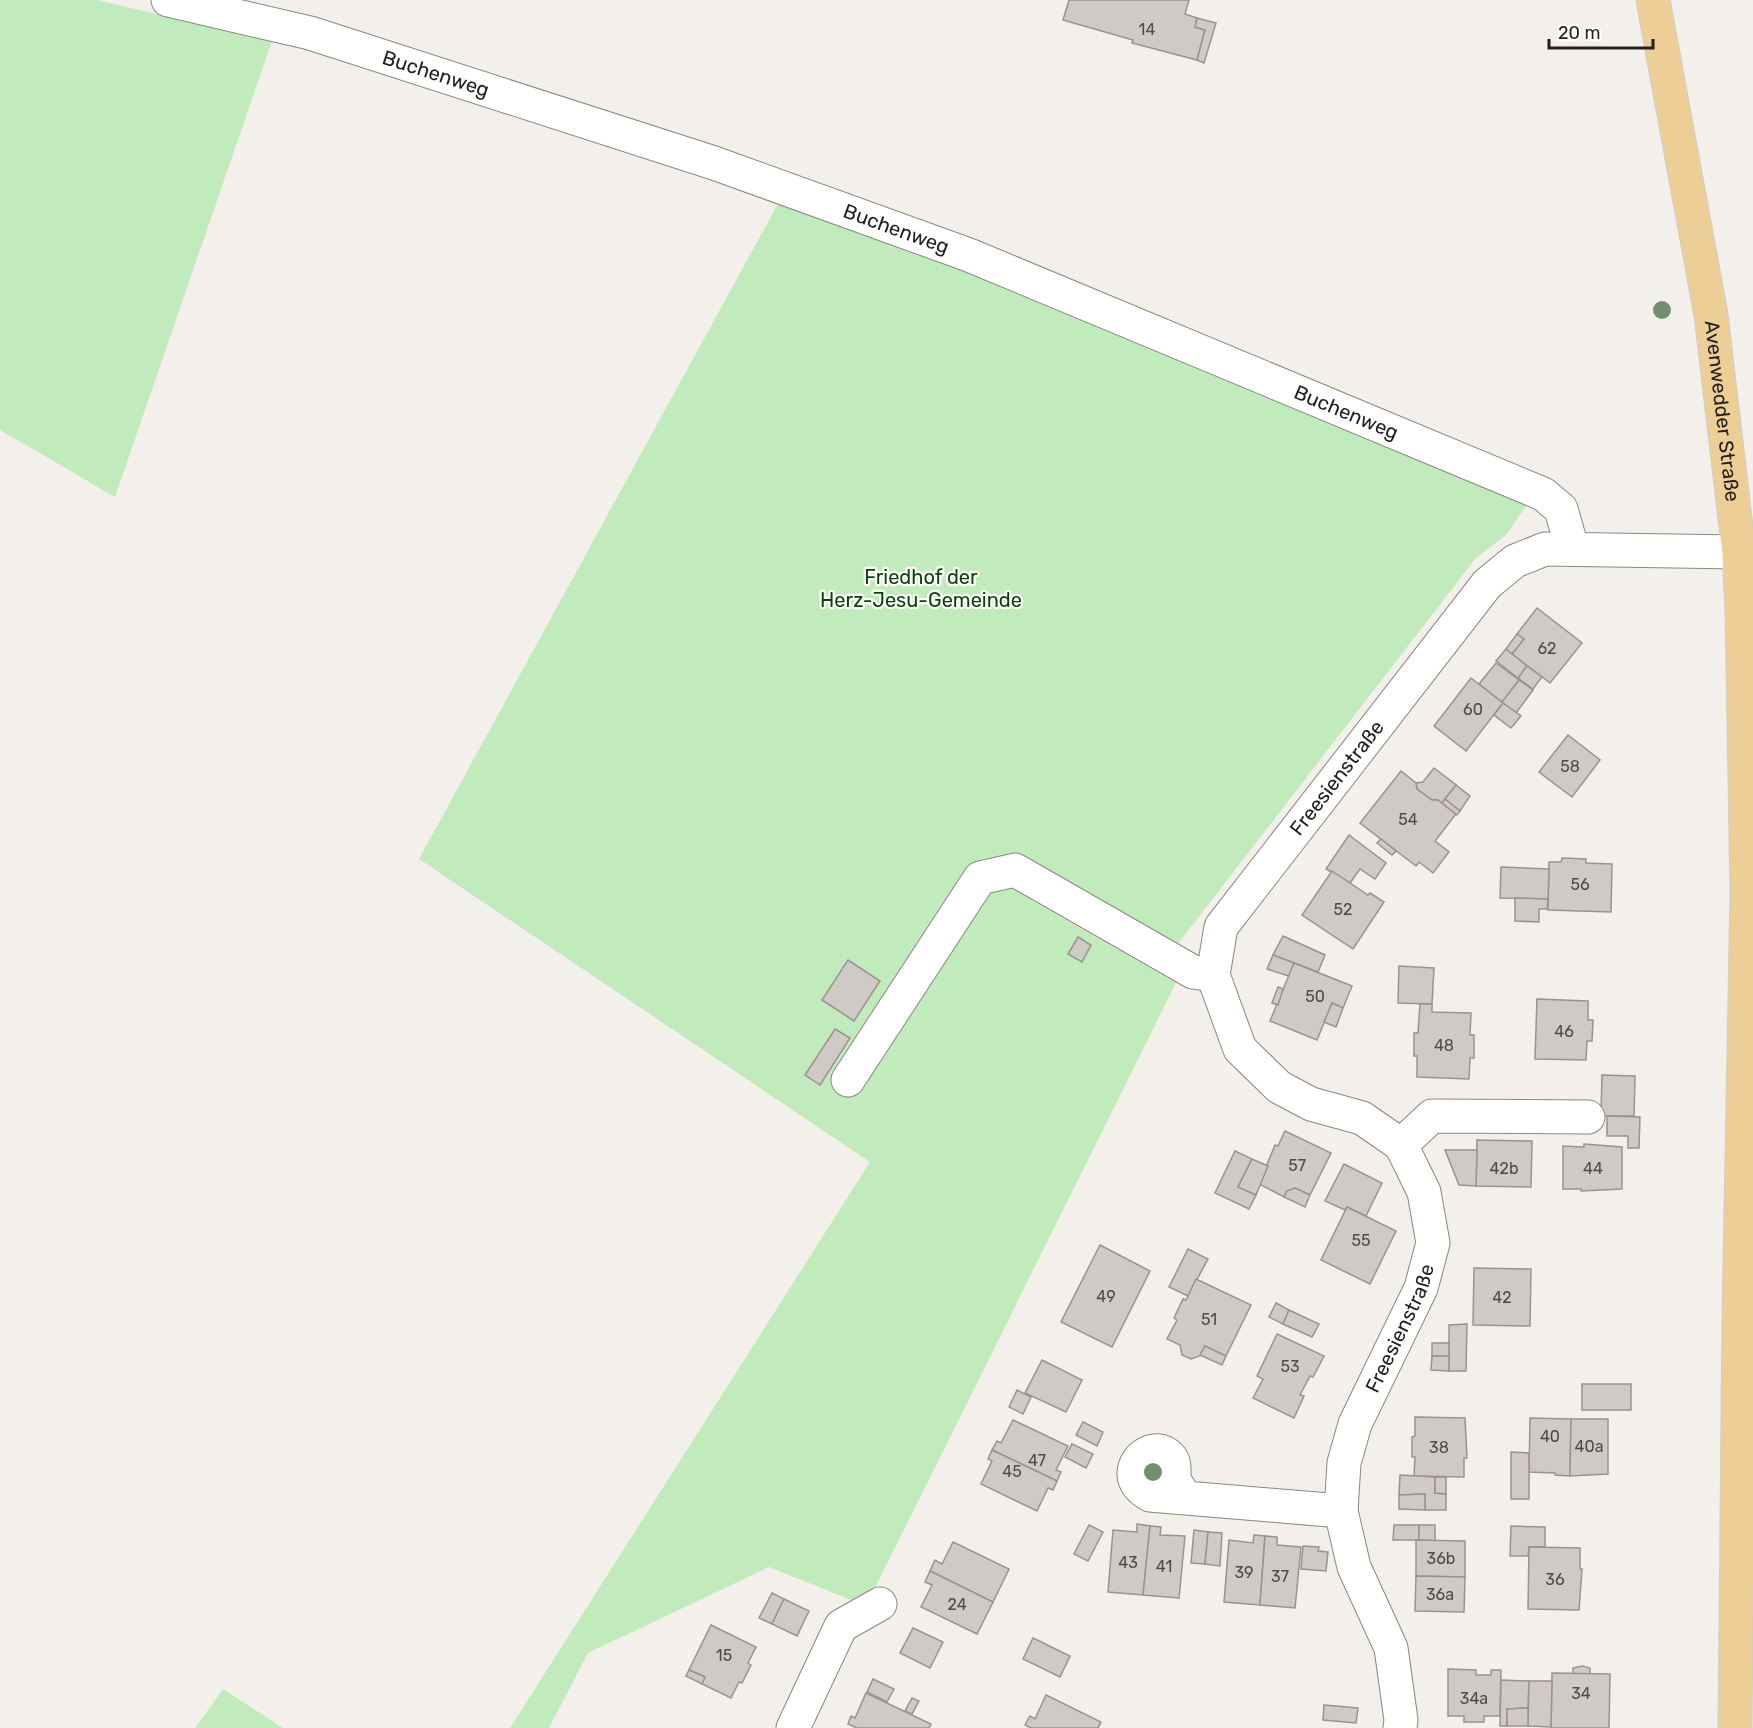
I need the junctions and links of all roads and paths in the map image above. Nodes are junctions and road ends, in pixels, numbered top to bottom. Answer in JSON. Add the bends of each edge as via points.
{"nodes":[{"id":1,"x":168,"y":0,"type":"edge"},
{"id":2,"x":1653,"y":0,"type":"edge"},
{"id":3,"x":1572,"y":549,"type":"junction"},
{"id":4,"x":1739,"y":552,"type":"junction"},
{"id":5,"x":1213,"y":975,"type":"junction"},
{"id":6,"x":848,"y":1080,"type":"dead end"},
{"id":7,"x":1588,"y":1117,"type":"dead end"},
{"id":8,"x":1401,"y":1145,"type":"junction"},
{"id":9,"x":1746,"y":1317,"type":"edge"},
{"id":10,"x":1185,"y":1497,"type":"dead end"},
{"id":11,"x":1341,"y":1511,"type":"junction"},
{"id":12,"x":880,"y":1604,"type":"dead end"},
{"id":13,"x":793,"y":1728,"type":"edge"},
{"id":14,"x":1400,"y":1728,"type":"edge"},
{"id":15,"x":1735,"y":1728,"type":"edge"}],
"edges":[{"from":1,"to":3,"type":"street","name":"Buchenweg","via":[[310,33],[714,163],[969,255],[1543,494],[1561,508]]},
{"from":2,"to":4,"type":"main road","name":"Avenwedder Straße","via":[[1711,315]]},
{"from":3,"to":4,"type":"street","name":"Freesienstraße"},
{"from":3,"to":5,"type":"street","name":"Freesienstraße","via":[[1545,549],[1515,561],[1487,585],[1221,927]]},
{"from":4,"to":9,"type":"main road","name":"Avenwedder Straße","via":[[1747,891]]},
{"from":5,"to":6,"type":"street","via":[[1193,972],[1015,870],[980,878]]},
{"from":5,"to":8,"type":"street","name":"Freesienstraße","via":[[1240,1049],[1279,1087],[1311,1104],[1362,1118]]},
{"from":7,"to":8,"type":"street","via":[[1432,1116]]},
{"from":8,"to":11,"type":"street","name":"Freesienstraße","via":[[1424,1192],[1433,1243],[1421,1288],[1355,1424],[1344,1463]]},
{"from":9,"to":15,"type":"main road","name":"Avenwedder Straße"},
{"from":10,"to":11,"type":"street"},
{"from":11,"to":14,"type":"street","name":"Freesienstraße","via":[[1354,1566],[1391,1648]]},
{"from":12,"to":13,"type":"street","via":[[842,1626]]}]}
